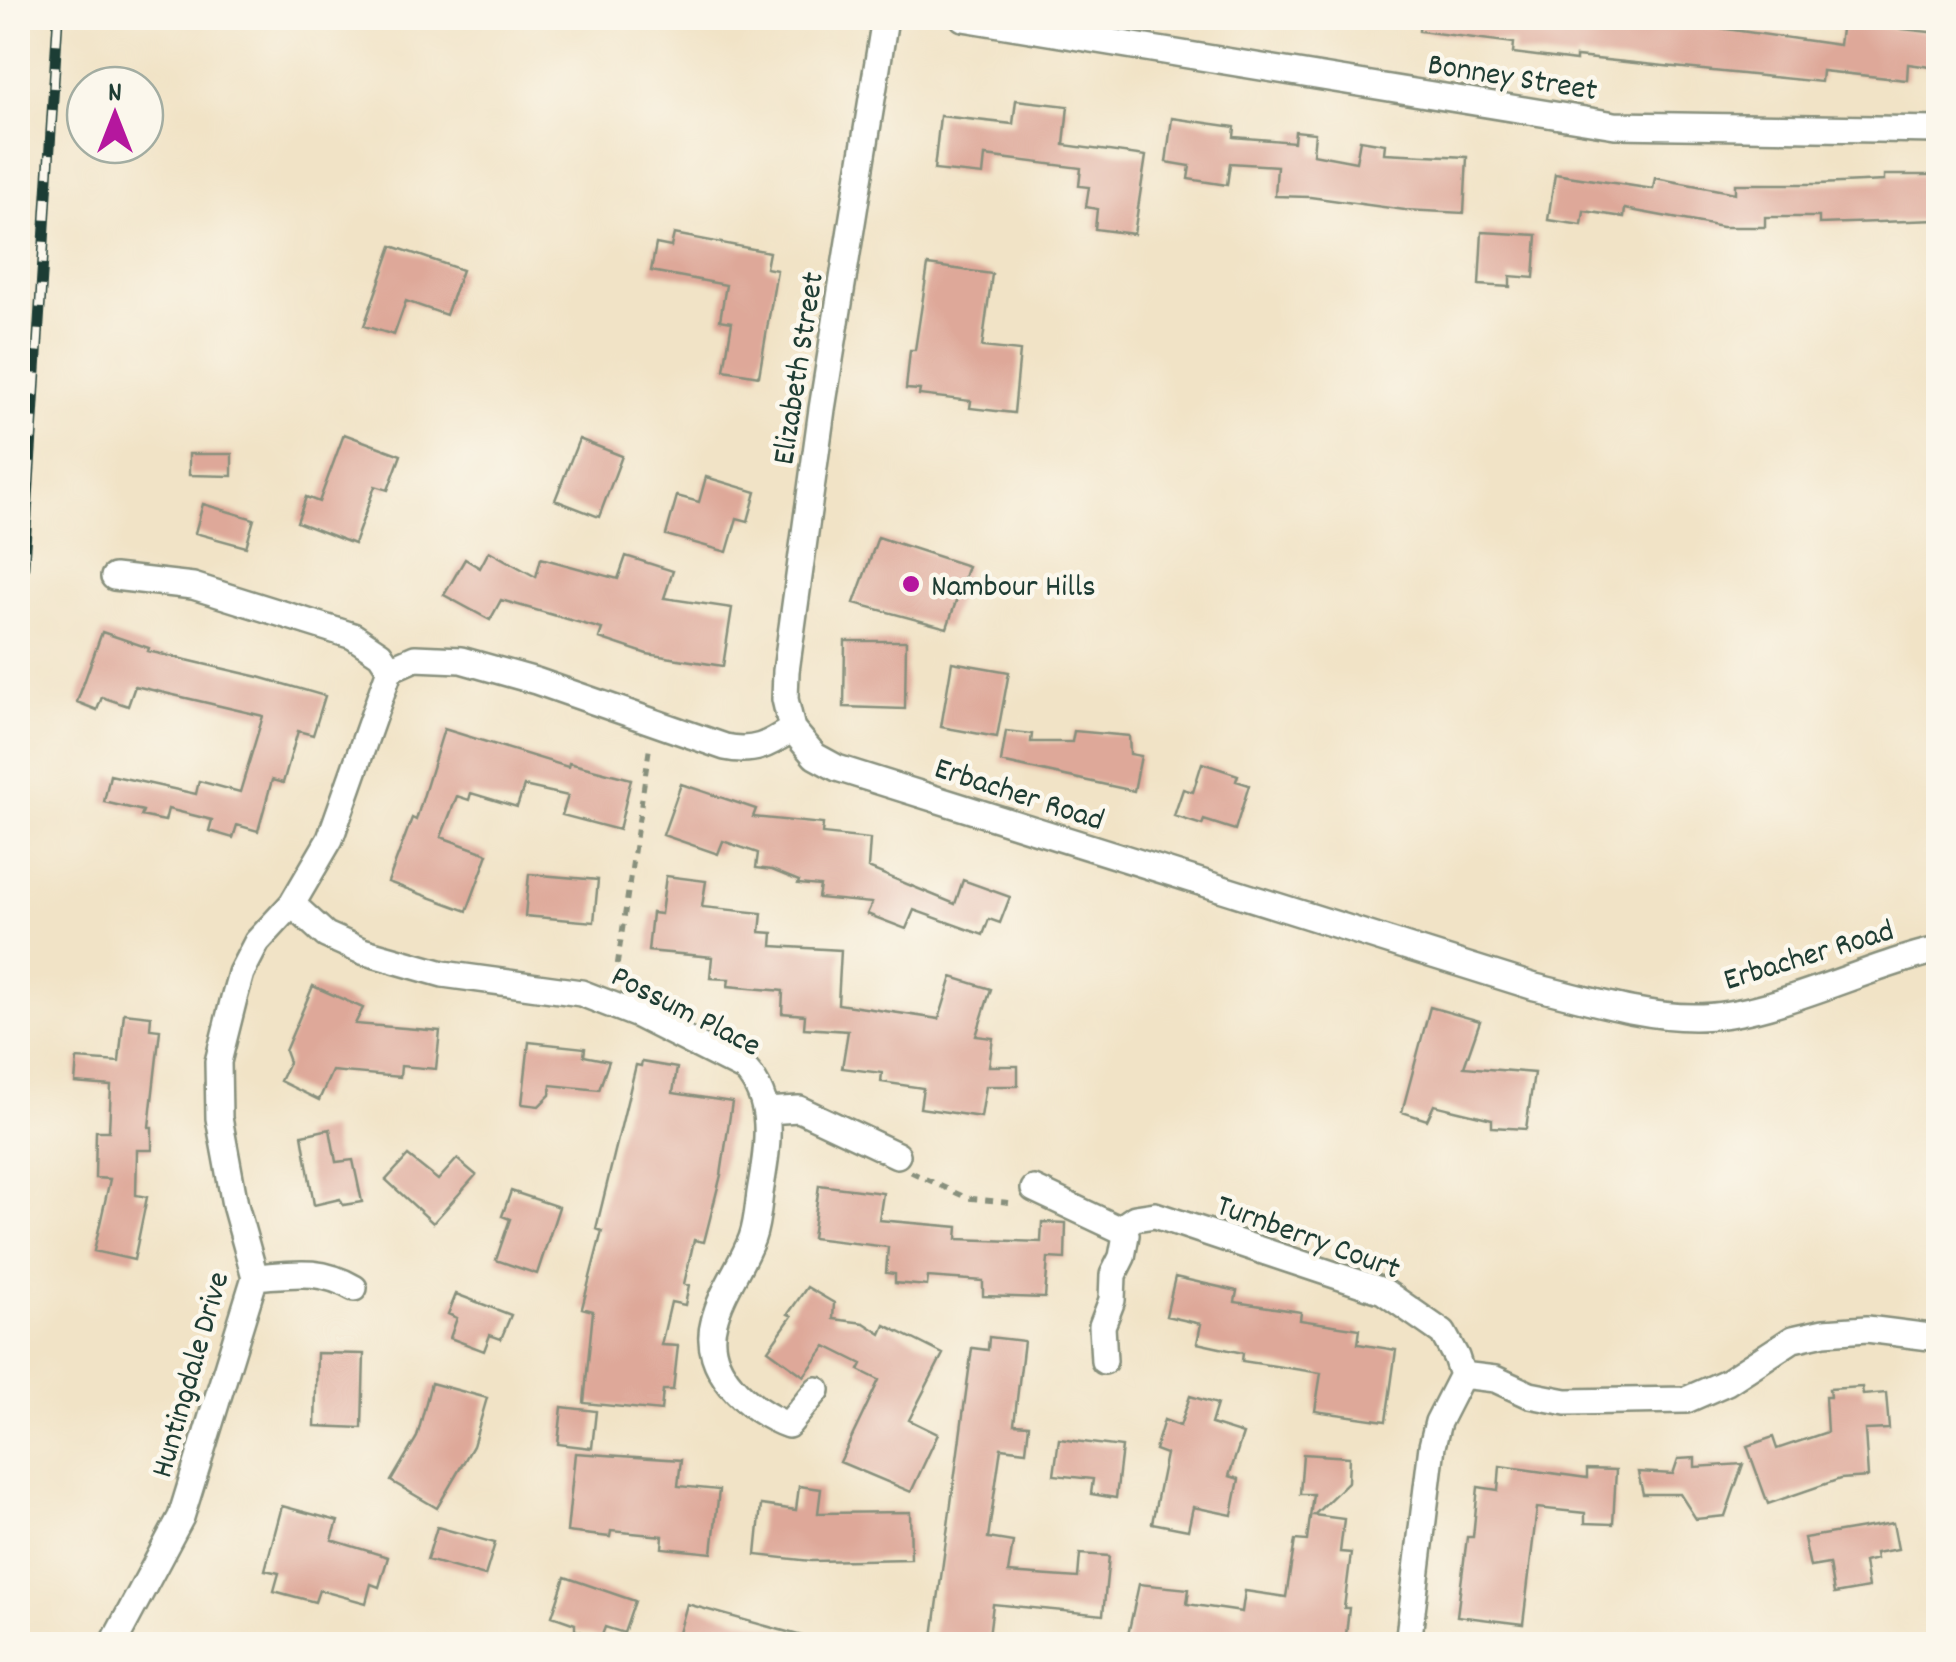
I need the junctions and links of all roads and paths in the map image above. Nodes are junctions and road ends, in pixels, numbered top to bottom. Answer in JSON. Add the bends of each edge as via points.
{"nodes":[{"id":1,"x":885,"y":18,"type":"edge"},
{"id":2,"x":963,"y":18,"type":"edge"},
{"id":3,"x":1938,"y":130,"type":"edge"},
{"id":4,"x":114,"y":577,"type":"dead end"},
{"id":5,"x":390,"y":669,"type":"junction"},
{"id":6,"x":653,"y":722,"type":"junction"},
{"id":7,"x":792,"y":729,"type":"junction"},
{"id":8,"x":292,"y":904,"type":"junction"},
{"id":9,"x":1938,"y":950,"type":"edge"},
{"id":10,"x":611,"y":1002,"type":"junction"},
{"id":11,"x":766,"y":1111,"type":"junction"},
{"id":12,"x":897,"y":1155,"type":"dead end"},
{"id":13,"x":1034,"y":1189,"type":"dead end"},
{"id":14,"x":1120,"y":1229,"type":"junction"},
{"id":15,"x":255,"y":1277,"type":"junction"},
{"id":16,"x":354,"y":1288,"type":"dead end"},
{"id":17,"x":1938,"y":1338,"type":"edge"},
{"id":18,"x":1104,"y":1362,"type":"dead end"},
{"id":19,"x":1462,"y":1374,"type":"junction"},
{"id":20,"x":817,"y":1390,"type":"dead end"},
{"id":21,"x":114,"y":1644,"type":"edge"},
{"id":22,"x":1408,"y":1644,"type":"edge"}],
"edges":[{"from":1,"to":7,"type":"street","name":"Elizabeth Street","via":[[786,671]]},
{"from":2,"to":3,"type":"street","name":"Bonney Street","via":[[1615,125]]},
{"from":4,"to":5,"type":"street","via":[[193,586],[353,636]]},
{"from":5,"to":6,"type":"street","via":[[415,658],[461,660]]},
{"from":5,"to":8,"type":"street","name":"Huntingdale Drive","via":[[330,839]]},
{"from":6,"to":7,"type":"street","via":[[748,751]]},
{"from":6,"to":10,"type":"path"},
{"from":7,"to":9,"type":"street","name":"Erbacher Road","via":[[836,768],[1604,1004],[1695,1017],[1742,1011]]},
{"from":8,"to":10,"type":"street","name":"Possum Place","via":[[326,935],[362,951],[443,974],[558,988]]},
{"from":8,"to":15,"type":"street","name":"Huntingdale Drive","via":[[257,942],[241,973],[218,1062],[225,1159]]},
{"from":10,"to":11,"type":"street","name":"Possum Place","via":[[746,1068]]},
{"from":11,"to":12,"type":"street","via":[[799,1108]]},
{"from":11,"to":20,"type":"street","name":"Possum Place","via":[[769,1134],[754,1233],[718,1308],[713,1348],[729,1382],[767,1417],[788,1425]]},
{"from":13,"to":14,"type":"street"},
{"from":14,"to":18,"type":"street","via":[[1126,1235],[1102,1326]]},
{"from":14,"to":19,"type":"street","name":"Turnberry Court","via":[[1154,1215],[1384,1291],[1442,1333]]},
{"from":15,"to":16,"type":"street","via":[[314,1272]]},
{"from":15,"to":21,"type":"street","name":"Huntingdale Drive","via":[[181,1517]]},
{"from":17,"to":19,"type":"street","via":[[1867,1329],[1824,1332],[1793,1340],[1686,1400],[1566,1402]]},
{"from":19,"to":22,"type":"street","via":[[1432,1446]]}]}
